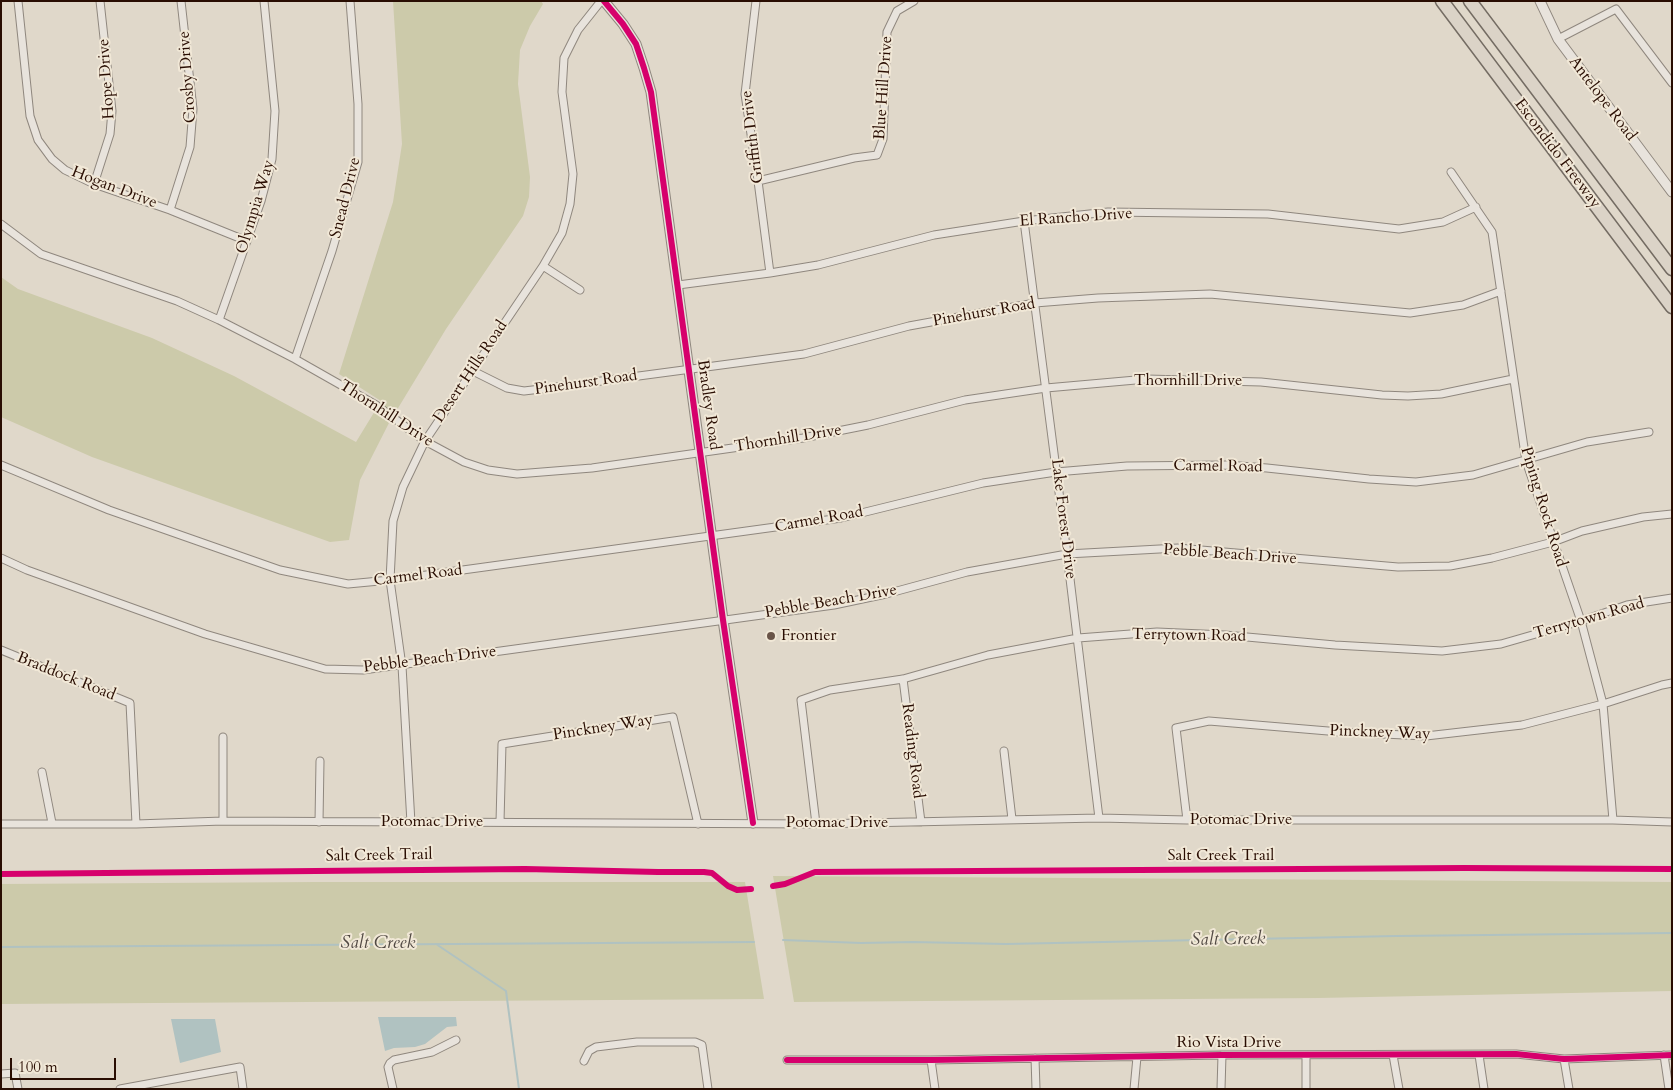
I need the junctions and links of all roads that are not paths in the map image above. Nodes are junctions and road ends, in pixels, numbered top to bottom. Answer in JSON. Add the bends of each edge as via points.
{"nodes":[{"id":1,"x":18,"y":1,"type":"edge"},
{"id":2,"x":100,"y":1,"type":"edge"},
{"id":3,"x":182,"y":1,"type":"edge"},
{"id":4,"x":264,"y":1,"type":"edge"},
{"id":5,"x":350,"y":1,"type":"edge"},
{"id":6,"x":603,"y":1,"type":"edge"},
{"id":7,"x":756,"y":1,"type":"edge"},
{"id":8,"x":914,"y":1,"type":"edge"},
{"id":9,"x":1442,"y":1,"type":"edge"},
{"id":10,"x":1470,"y":1,"type":"edge"},
{"id":11,"x":1540,"y":1,"type":"edge"},
{"id":12,"x":1558,"y":38,"type":"junction"},
{"id":13,"x":1672,"y":83,"type":"edge"},
{"id":14,"x":1450,"y":172,"type":"dead end"},
{"id":15,"x":758,"y":180,"type":"junction"},
{"id":16,"x":94,"y":184,"type":"junction"},
{"id":17,"x":1672,"y":192,"type":"edge"},
{"id":18,"x":1476,"y":207,"type":"junction"},
{"id":19,"x":170,"y":210,"type":"junction"},
{"id":20,"x":1024,"y":221,"type":"junction"},
{"id":21,"x":1,"y":224,"type":"edge"},
{"id":22,"x":247,"y":241,"type":"junction"},
{"id":23,"x":543,"y":266,"type":"junction"},
{"id":24,"x":1672,"y":269,"type":"edge"},
{"id":25,"x":770,"y":273,"type":"junction"},
{"id":26,"x":678,"y":284,"type":"junction"},
{"id":27,"x":580,"y":290,"type":"dead end"},
{"id":28,"x":1501,"y":291,"type":"junction"},
{"id":29,"x":1035,"y":303,"type":"junction"},
{"id":30,"x":1672,"y":307,"type":"edge"},
{"id":31,"x":219,"y":320,"type":"junction"},
{"id":32,"x":295,"y":359,"type":"junction"},
{"id":33,"x":689,"y":368,"type":"junction"},
{"id":34,"x":473,"y":371,"type":"junction"},
{"id":35,"x":1513,"y":379,"type":"junction"},
{"id":36,"x":1046,"y":388,"type":"junction"},
{"id":37,"x":1649,"y":432,"type":"dead end"},
{"id":38,"x":425,"y":440,"type":"junction"},
{"id":39,"x":701,"y":452,"type":"junction"},
{"id":40,"x":1526,"y":460,"type":"junction"},
{"id":41,"x":1,"y":465,"type":"edge"},
{"id":42,"x":1056,"y":472,"type":"junction"},
{"id":43,"x":1672,"y":514,"type":"edge"},
{"id":44,"x":712,"y":536,"type":"junction"},
{"id":45,"x":1553,"y":542,"type":"junction"},
{"id":46,"x":1068,"y":554,"type":"junction"},
{"id":47,"x":1,"y":558,"type":"edge"},
{"id":48,"x":390,"y":580,"type":"junction"},
{"id":49,"x":1672,"y":598,"type":"edge"},
{"id":50,"x":723,"y":620,"type":"junction"},
{"id":51,"x":1580,"y":621,"type":"junction"},
{"id":52,"x":1078,"y":638,"type":"junction"},
{"id":53,"x":1,"y":650,"type":"edge"},
{"id":54,"x":402,"y":666,"type":"junction"},
{"id":55,"x":903,"y":679,"type":"junction"},
{"id":56,"x":1672,"y":683,"type":"edge"},
{"id":57,"x":1604,"y":704,"type":"junction"},
{"id":58,"x":223,"y":737,"type":"dead end"},
{"id":59,"x":1004,"y":751,"type":"dead end"},
{"id":60,"x":320,"y":761,"type":"dead end"},
{"id":61,"x":42,"y":772,"type":"dead end"},
{"id":62,"x":1099,"y":818,"type":"junction"},
{"id":63,"x":1012,"y":819,"type":"junction"},
{"id":64,"x":1187,"y":820,"type":"junction"},
{"id":65,"x":1613,"y":820,"type":"junction"},
{"id":66,"x":224,"y":821,"type":"junction"},
{"id":67,"x":319,"y":822,"type":"junction"},
{"id":68,"x":500,"y":822,"type":"junction"},
{"id":69,"x":921,"y":822,"type":"junction"},
{"id":70,"x":1672,"y":822,"type":"edge"},
{"id":71,"x":52,"y":823,"type":"junction"},
{"id":72,"x":411,"y":823,"type":"junction"},
{"id":73,"x":753,"y":823,"type":"junction"},
{"id":74,"x":1,"y":824,"type":"edge"},
{"id":75,"x":136,"y":824,"type":"junction"},
{"id":76,"x":698,"y":824,"type":"junction"},
{"id":77,"x":816,"y":824,"type":"junction"},
{"id":78,"x":456,"y":1040,"type":"dead end"},
{"id":79,"x":1222,"y":1055,"type":"junction"},
{"id":80,"x":1394,"y":1055,"type":"junction"},
{"id":81,"x":1479,"y":1055,"type":"junction"},
{"id":82,"x":1668,"y":1055,"type":"edge"},
{"id":83,"x":1306,"y":1056,"type":"junction"},
{"id":84,"x":1137,"y":1057,"type":"junction"},
{"id":85,"x":1035,"y":1058,"type":"junction"},
{"id":86,"x":1564,"y":1059,"type":"junction"},
{"id":87,"x":787,"y":1060,"type":"dead end"},
{"id":88,"x":931,"y":1060,"type":"junction"},
{"id":89,"x":584,"y":1061,"type":"dead end"},
{"id":90,"x":1,"y":1074,"type":"edge"},
{"id":91,"x":18,"y":1089,"type":"edge"},
{"id":92,"x":120,"y":1089,"type":"edge"},
{"id":93,"x":243,"y":1089,"type":"edge"},
{"id":94,"x":392,"y":1089,"type":"edge"},
{"id":95,"x":708,"y":1089,"type":"edge"},
{"id":96,"x":935,"y":1089,"type":"edge"},
{"id":97,"x":1036,"y":1089,"type":"edge"},
{"id":98,"x":1134,"y":1089,"type":"edge"},
{"id":99,"x":1221,"y":1089,"type":"edge"},
{"id":100,"x":1306,"y":1089,"type":"edge"},
{"id":101,"x":1399,"y":1089,"type":"edge"},
{"id":102,"x":1484,"y":1089,"type":"edge"},
{"id":103,"x":1569,"y":1089,"type":"edge"},
{"id":104,"x":1669,"y":1089,"type":"edge"}],
"edges":[{"from":1,"to":16,"type":"street","name":"Hogan Drive","via":[[30,116],[38,140],[65,170]]},
{"from":2,"to":16,"type":"street","name":"Hope Drive","via":[[112,111],[110,134]]},
{"from":3,"to":19,"type":"street","name":"Crosby Drive","via":[[193,109],[190,147]]},
{"from":4,"to":22,"type":"street","name":"Olympia Way","via":[[275,111],[272,159]]},
{"from":5,"to":32,"type":"street","name":"Snead Drive","via":[[358,104],[358,162]]},
{"from":6,"to":23,"type":"street","name":"Desert Hills Road","via":[[578,30],[564,58],[562,92],[574,174],[562,233]]},
{"from":6,"to":26,"type":"street","name":"Bradley Road","via":[[636,44],[651,92]]},
{"from":7,"to":15,"type":"street","name":"Griffith Drive","via":[[745,94]]},
{"from":8,"to":15,"type":"street","name":"Blue Hill Drive","via":[[897,11],[887,32],[884,139],[877,156],[854,158]]},
{"from":9,"to":30,"type":"highway","name":"Escondido Freeway"},
{"from":10,"to":24,"type":"highway","name":"Escondido Freeway"},
{"from":11,"to":12,"type":"street","name":"Antelope Road"},
{"from":12,"to":13,"type":"street","via":[[1616,9]]},
{"from":12,"to":17,"type":"street","name":"Antelope Road"},
{"from":14,"to":18,"type":"street","name":"Piping Rock Road"},
{"from":15,"to":25,"type":"street","name":"Griffith Drive"},
{"from":16,"to":19,"type":"street","name":"Hogan Drive"},
{"from":18,"to":20,"type":"street","name":"El Rancho Drive","via":[[1443,222],[1400,229],[1258,214],[1108,212]]},
{"from":18,"to":28,"type":"street","name":"Piping Rock Road","via":[[1492,232]]},
{"from":19,"to":22,"type":"street","name":"Hogan Drive"},
{"from":20,"to":25,"type":"street","name":"El Rancho Drive","via":[[934,235],[818,265]]},
{"from":20,"to":29,"type":"street","name":"Lake Forest Drive"},
{"from":21,"to":31,"type":"street","name":"Thornhill Drive","via":[[41,254],[177,301]]},
{"from":22,"to":31,"type":"street","name":"Olympia Way"},
{"from":23,"to":27,"type":"street"},
{"from":23,"to":34,"type":"street","name":"Desert Hills Road"},
{"from":25,"to":26,"type":"street","name":"El Rancho Drive"},
{"from":26,"to":33,"type":"street","name":"Bradley Road"},
{"from":28,"to":29,"type":"street","name":"Pinehurst Road","via":[[1463,305],[1410,313],[1210,294]]},
{"from":28,"to":35,"type":"street","name":"Piping Rock Road"},
{"from":29,"to":33,"type":"street","name":"Pinehurst Road","via":[[909,326],[804,354]]},
{"from":29,"to":36,"type":"street","name":"Lake Forest Drive"},
{"from":31,"to":32,"type":"street","name":"Thornhill Drive"},
{"from":32,"to":38,"type":"street","name":"Thornhill Drive","via":[[376,405]]},
{"from":33,"to":34,"type":"street","name":"Pinehurst Road","via":[[524,391],[507,388]]},
{"from":33,"to":39,"type":"street","name":"Bradley Road"},
{"from":34,"to":38,"type":"street","name":"Desert Hills Road"},
{"from":35,"to":36,"type":"street","name":"Thornhill Drive","via":[[1442,394],[1408,396],[1262,382],[1147,379]]},
{"from":35,"to":40,"type":"street","name":"Piping Rock Road"},
{"from":36,"to":39,"type":"street","name":"Thornhill Drive","via":[[965,400],[812,436]]},
{"from":36,"to":42,"type":"street","name":"Lake Forest Drive"},
{"from":37,"to":40,"type":"street","name":"Carmel Road","via":[[1587,442]]},
{"from":38,"to":39,"type":"street","name":"Thornhill Drive","via":[[464,462],[488,470],[517,474],[592,468]]},
{"from":38,"to":48,"type":"street","name":"Desert Hills Road","via":[[403,486],[393,521]]},
{"from":39,"to":44,"type":"street","name":"Bradley Road"},
{"from":40,"to":42,"type":"street","name":"Carmel Road","via":[[1473,475],[1416,482],[1226,465],[1127,466]]},
{"from":40,"to":45,"type":"street","name":"Piping Rock Road"},
{"from":41,"to":48,"type":"street","name":"Carmel Road","via":[[109,510],[280,570],[348,584]]},
{"from":42,"to":44,"type":"street","name":"Carmel Road","via":[[983,483],[841,518]]},
{"from":42,"to":46,"type":"street","name":"Lake Forest Drive"},
{"from":43,"to":45,"type":"street","name":"Pebble Beach Drive","via":[[1582,531]]},
{"from":44,"to":48,"type":"street","name":"Carmel Road"},
{"from":44,"to":50,"type":"street","name":"Bradley Road"},
{"from":45,"to":46,"type":"street","name":"Pebble Beach Drive","via":[[1450,566],[1398,567],[1178,548]]},
{"from":45,"to":51,"type":"street","name":"Piping Rock Road"},
{"from":46,"to":50,"type":"street","name":"Pebble Beach Drive","via":[[966,572],[834,605]]},
{"from":46,"to":52,"type":"street","name":"Lake Forest Drive"},
{"from":47,"to":54,"type":"street","name":"Pebble Beach Drive","via":[[205,634],[325,669]]},
{"from":48,"to":54,"type":"street","name":"Desert Hills Road"},
{"from":49,"to":51,"type":"street","name":"Terrytown Road","via":[[1627,605]]},
{"from":50,"to":54,"type":"street","name":"Pebble Beach Drive"},
{"from":50,"to":73,"type":"street","name":"Bradley Road"},
{"from":51,"to":52,"type":"street","name":"Terrytown Road","via":[[1501,644],[1442,651],[1158,632]]},
{"from":51,"to":57,"type":"street","name":"Piping Rock Road"},
{"from":52,"to":55,"type":"street","name":"Terrytown Road","via":[[988,656]]},
{"from":52,"to":62,"type":"street","name":"Lake Forest Drive"},
{"from":53,"to":75,"type":"street","name":"Braddock Road","via":[[130,703]]},
{"from":54,"to":72,"type":"street","name":"Desert Hills Road"},
{"from":55,"to":69,"type":"street","name":"Reading Road"},
{"from":55,"to":77,"type":"street","name":"Terrytown Road","via":[[830,690],[801,700]]},
{"from":56,"to":57,"type":"street","name":"Pinckney Way"},
{"from":57,"to":64,"type":"street","name":"Pinckney Way","via":[[1522,725],[1426,736],[1209,721],[1176,728]]},
{"from":57,"to":65,"type":"street","name":"Piping Rock Road"},
{"from":58,"to":66,"type":"street"},
{"from":59,"to":63,"type":"street"},
{"from":60,"to":67,"type":"street"},
{"from":61,"to":71,"type":"street"},
{"from":62,"to":63,"type":"street","name":"Potomac Drive"},
{"from":62,"to":64,"type":"street","name":"Potomac Drive"},
{"from":63,"to":69,"type":"street","name":"Potomac Drive"},
{"from":64,"to":65,"type":"street","name":"Potomac Drive"},
{"from":65,"to":70,"type":"street","name":"Potomac Drive"},
{"from":66,"to":67,"type":"street","name":"Potomac Drive"},
{"from":66,"to":75,"type":"street","name":"Potomac Drive"},
{"from":67,"to":72,"type":"street","name":"Potomac Drive"},
{"from":68,"to":72,"type":"street","name":"Potomac Drive"},
{"from":68,"to":76,"type":"street","name":"Potomac Drive"},
{"from":68,"to":76,"type":"street","name":"Pinckney Way","via":[[502,744],[673,717]]},
{"from":69,"to":77,"type":"street","name":"Potomac Drive"},
{"from":71,"to":74,"type":"street","name":"Potomac Drive"},
{"from":71,"to":75,"type":"street","name":"Potomac Drive"},
{"from":73,"to":76,"type":"street","name":"Potomac Drive"},
{"from":73,"to":77,"type":"street","name":"Potomac Drive"},
{"from":78,"to":94,"type":"street","via":[[432,1052],[390,1063]]},
{"from":79,"to":83,"type":"street","name":"Rio Vista Drive"},
{"from":79,"to":84,"type":"street","name":"Rio Vista Drive"},
{"from":79,"to":99,"type":"street"},
{"from":80,"to":81,"type":"street","name":"Rio Vista Drive"},
{"from":80,"to":83,"type":"street","name":"Rio Vista Drive"},
{"from":80,"to":101,"type":"street"},
{"from":81,"to":86,"type":"street","name":"Rio Vista Drive","via":[[1516,1054]]},
{"from":81,"to":102,"type":"street"},
{"from":82,"to":86,"type":"street","name":"Rio Vista Drive"},
{"from":82,"to":104,"type":"street"},
{"from":83,"to":100,"type":"street"},
{"from":84,"to":85,"type":"street","name":"Rio Vista Drive"},
{"from":84,"to":98,"type":"street"},
{"from":85,"to":88,"type":"street","name":"Rio Vista Drive"},
{"from":85,"to":97,"type":"street"},
{"from":86,"to":103,"type":"street"},
{"from":87,"to":88,"type":"street","name":"Rio Vista Drive"},
{"from":88,"to":96,"type":"street"},
{"from":89,"to":95,"type":"street","via":[[589,1051],[596,1047],[637,1042],[695,1042],[702,1045]]},
{"from":90,"to":91,"type":"street","via":[[16,1073]]},
{"from":92,"to":93,"type":"street","via":[[240,1067]]}]}
